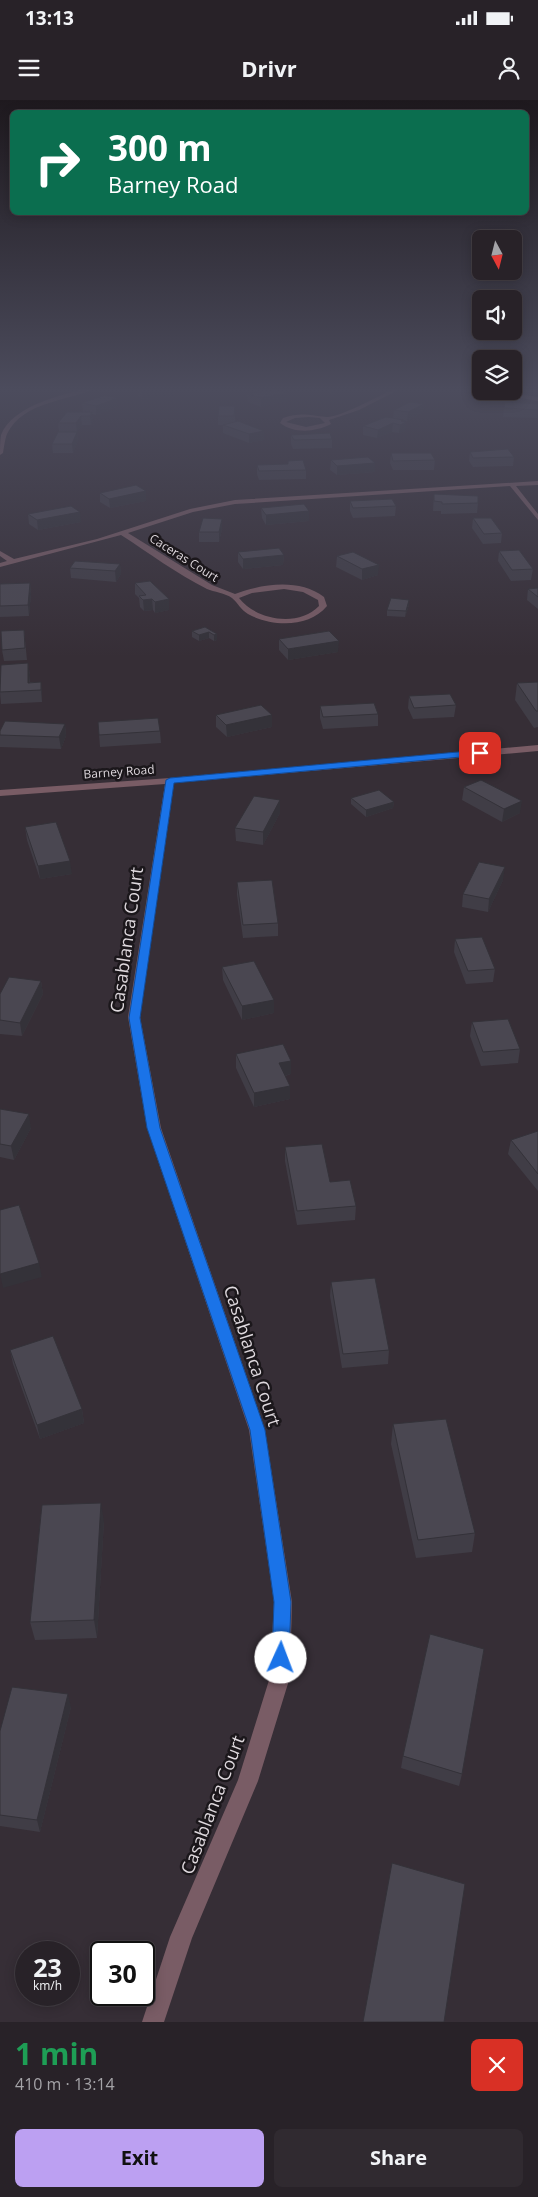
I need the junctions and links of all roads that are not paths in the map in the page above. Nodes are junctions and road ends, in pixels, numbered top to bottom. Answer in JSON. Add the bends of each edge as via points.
{"nodes":[{"id":1,"x":538,"y":482,"type":"edge"},
{"id":2,"x":511,"y":484,"type":"junction"},
{"id":3,"x":538,"y":518,"type":"edge"},
{"id":4,"x":123,"y":533,"type":"junction"},
{"id":5,"x":0,"y":553,"type":"edge"},
{"id":6,"x":13,"y":562,"type":"junction"},
{"id":7,"x":0,"y":565,"type":"edge"},
{"id":8,"x":235,"y":597,"type":"junction"},
{"id":9,"x":538,"y":748,"type":"edge"},
{"id":10,"x":170,"y":780,"type":"junction"},
{"id":11,"x":0,"y":793,"type":"edge"},
{"id":12,"x":153,"y":2022,"type":"edge"}],
"edges":[{"from":1,"to":2,"type":"street"},
{"from":2,"to":3,"type":"street"},
{"from":2,"to":4,"type":"street","via":[[234,502],[192,510]]},
{"from":4,"to":6,"type":"street"},
{"from":4,"to":8,"type":"street","name":"Caceras Court","via":[[209,587]]},
{"from":5,"to":6,"type":"street"},
{"from":6,"to":7,"type":"street"},
{"from":8,"to":8,"type":"street","name":"Caceras Court","via":[[252,613],[275,620],[310,616],[323,606],[317,595],[296,588],[268,588]]},
{"from":9,"to":10,"type":"street","name":"Barney Road"},
{"from":10,"to":11,"type":"street","name":"Barney Road"},
{"from":10,"to":12,"type":"street","name":"Casablanca Court","via":[[134,1018],[154,1128],[257,1430],[283,1602],[280,1677],[254,1762],[181,1937]]}]}
